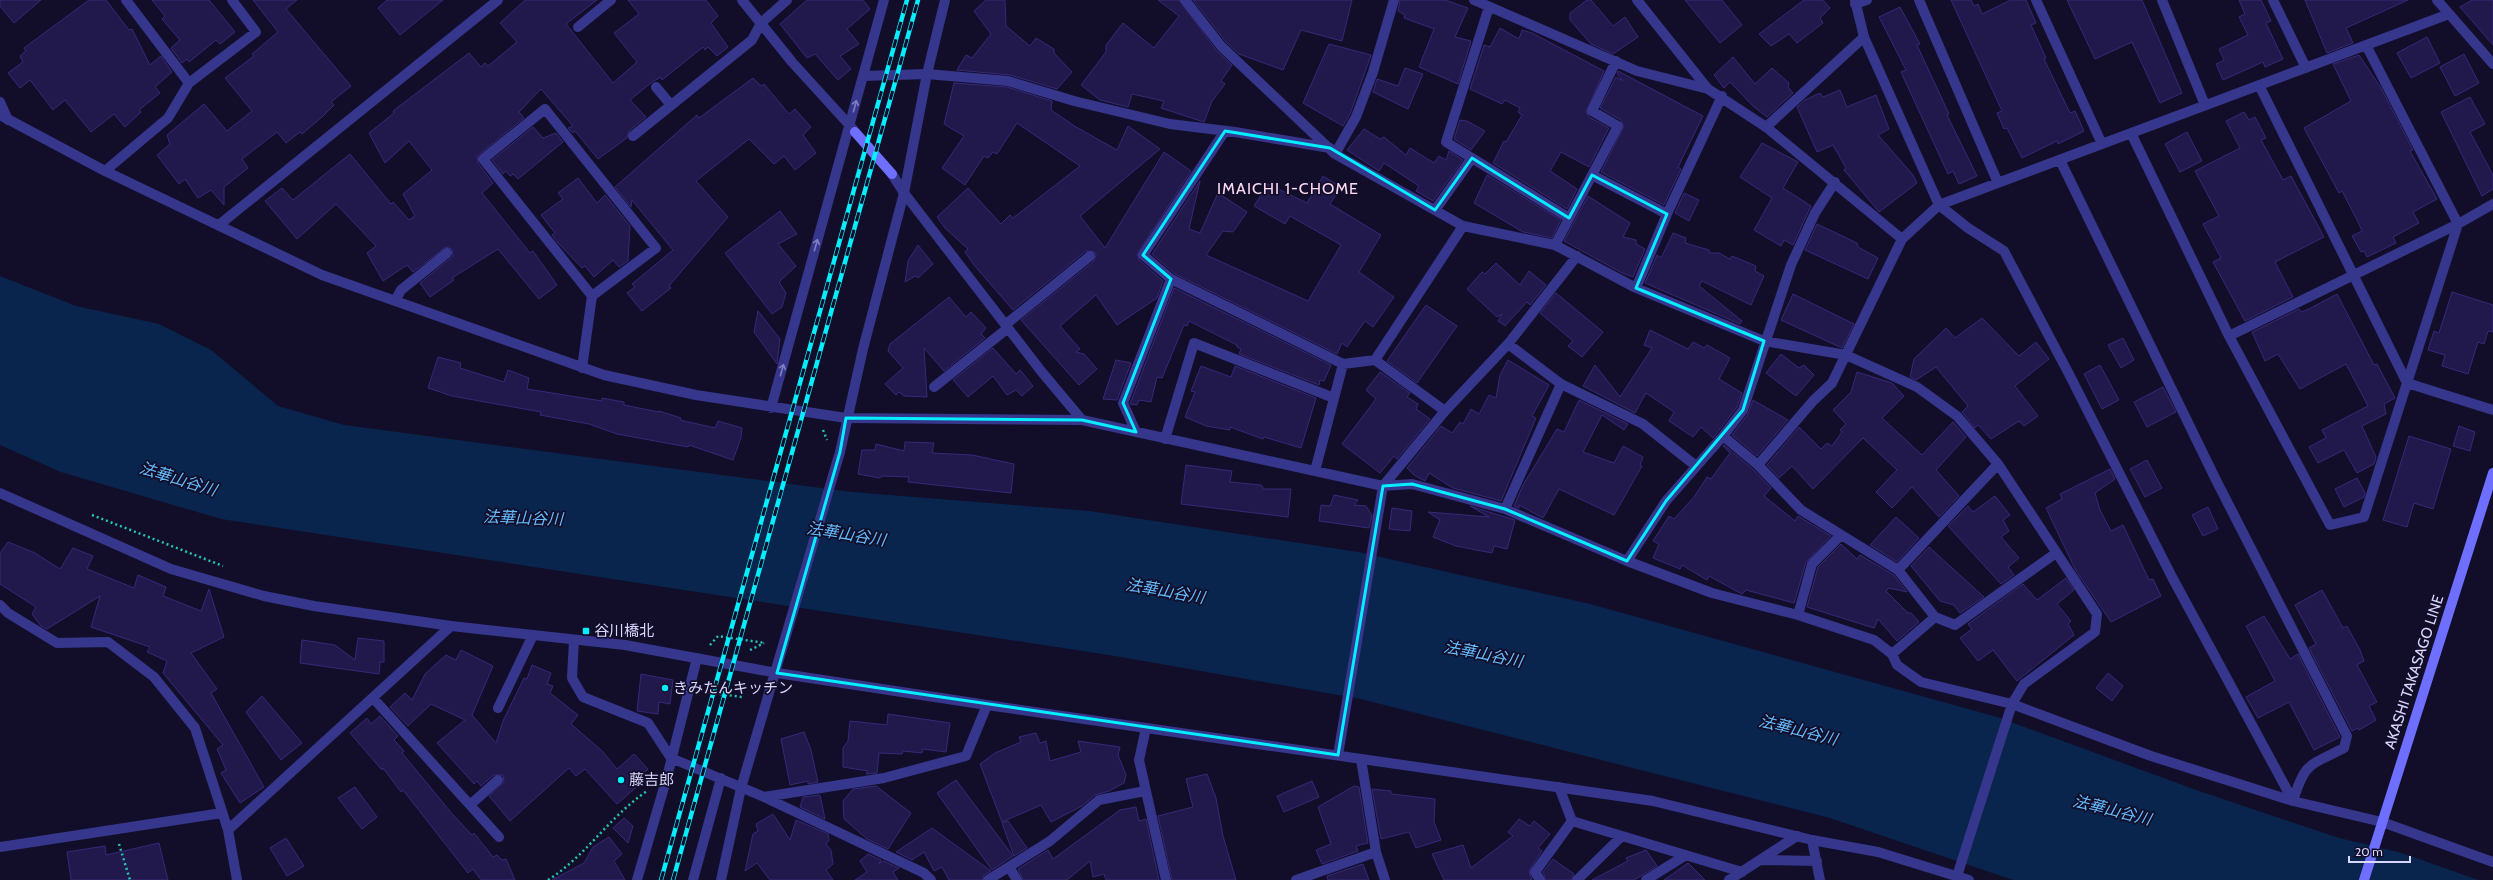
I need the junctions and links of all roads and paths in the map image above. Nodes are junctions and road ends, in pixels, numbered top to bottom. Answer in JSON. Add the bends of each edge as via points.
{"nodes":[{"id":1,"x":126,"y":0,"type":"edge"},
{"id":2,"x":232,"y":0,"type":"edge"},
{"id":3,"x":498,"y":0,"type":"edge"},
{"id":4,"x":611,"y":0,"type":"edge"},
{"id":5,"x":742,"y":0,"type":"edge"},
{"id":6,"x":787,"y":0,"type":"edge"},
{"id":7,"x":884,"y":0,"type":"edge"},
{"id":8,"x":945,"y":0,"type":"edge"},
{"id":9,"x":1185,"y":0,"type":"edge"},
{"id":10,"x":1394,"y":0,"type":"edge"},
{"id":11,"x":1474,"y":0,"type":"edge"},
{"id":12,"x":1637,"y":0,"type":"edge"},
{"id":13,"x":1867,"y":0,"type":"edge"},
{"id":14,"x":1919,"y":0,"type":"edge"},
{"id":15,"x":2036,"y":0,"type":"edge"},
{"id":16,"x":2162,"y":0,"type":"edge"},
{"id":17,"x":2273,"y":0,"type":"edge"},
{"id":18,"x":2437,"y":0,"type":"edge"},
{"id":19,"x":1855,"y":2,"type":"edge"},
{"id":20,"x":1490,"y":7,"type":"junction"},
{"id":21,"x":2448,"y":14,"type":"junction"},
{"id":22,"x":761,"y":24,"type":"junction"},
{"id":23,"x":578,"y":27,"type":"dead end"},
{"id":24,"x":1864,"y":37,"type":"junction"},
{"id":25,"x":2366,"y":45,"type":"junction"},
{"id":26,"x":1616,"y":61,"type":"junction"},
{"id":27,"x":2493,"y":64,"type":"edge"},
{"id":28,"x":2306,"y":68,"type":"junction"},
{"id":29,"x":927,"y":74,"type":"junction"},
{"id":30,"x":863,"y":76,"type":"junction"},
{"id":31,"x":189,"y":83,"type":"junction"},
{"id":32,"x":2259,"y":85,"type":"junction"},
{"id":33,"x":656,"y":87,"type":"dead end"},
{"id":34,"x":1708,"y":89,"type":"junction"},
{"id":35,"x":1722,"y":96,"type":"junction"},
{"id":36,"x":0,"y":102,"type":"edge"},
{"id":37,"x":671,"y":105,"type":"junction"},
{"id":38,"x":2205,"y":106,"type":"junction"},
{"id":39,"x":4,"y":117,"type":"edge"},
{"id":40,"x":1766,"y":127,"type":"junction"},
{"id":41,"x":852,"y":128,"type":"junction"},
{"id":42,"x":1225,"y":131,"type":"junction"},
{"id":43,"x":2131,"y":133,"type":"junction"},
{"id":44,"x":633,"y":136,"type":"dead end"},
{"id":45,"x":2102,"y":144,"type":"junction"},
{"id":46,"x":1332,"y":151,"type":"junction"},
{"id":47,"x":1472,"y":158,"type":"junction"},
{"id":48,"x":2060,"y":160,"type":"junction"},
{"id":49,"x":105,"y":171,"type":"junction"},
{"id":50,"x":892,"y":174,"type":"joint"},
{"id":51,"x":1592,"y":175,"type":"junction"},
{"id":52,"x":1834,"y":182,"type":"junction"},
{"id":53,"x":1998,"y":183,"type":"junction"},
{"id":54,"x":904,"y":193,"type":"junction"},
{"id":55,"x":2493,"y":204,"type":"edge"},
{"id":56,"x":1939,"y":205,"type":"junction"},
{"id":57,"x":1435,"y":210,"type":"junction"},
{"id":58,"x":1667,"y":214,"type":"junction"},
{"id":59,"x":1569,"y":218,"type":"junction"},
{"id":60,"x":2458,"y":224,"type":"junction"},
{"id":61,"x":219,"y":225,"type":"junction"},
{"id":62,"x":1463,"y":226,"type":"junction"},
{"id":63,"x":1902,"y":239,"type":"junction"},
{"id":64,"x":1555,"y":245,"type":"junction"},
{"id":65,"x":447,"y":253,"type":"dead end"},
{"id":66,"x":1090,"y":256,"type":"dead end"},
{"id":67,"x":1577,"y":256,"type":"junction"},
{"id":68,"x":2354,"y":275,"type":"junction"},
{"id":69,"x":1171,"y":279,"type":"junction"},
{"id":70,"x":1636,"y":288,"type":"junction"},
{"id":71,"x":592,"y":296,"type":"junction"},
{"id":72,"x":395,"y":301,"type":"junction"},
{"id":73,"x":1006,"y":327,"type":"junction"},
{"id":74,"x":2229,"y":336,"type":"junction"},
{"id":75,"x":1764,"y":341,"type":"junction"},
{"id":76,"x":1508,"y":344,"type":"junction"},
{"id":77,"x":1846,"y":355,"type":"junction"},
{"id":78,"x":1374,"y":360,"type":"junction"},
{"id":79,"x":1343,"y":364,"type":"junction"},
{"id":80,"x":582,"y":368,"type":"junction"},
{"id":81,"x":2407,"y":383,"type":"junction"},
{"id":82,"x":1561,"y":384,"type":"junction"},
{"id":83,"x":934,"y":387,"type":"dead end"},
{"id":84,"x":1334,"y":398,"type":"junction"},
{"id":85,"x":771,"y":408,"type":"junction"},
{"id":86,"x":2493,"y":410,"type":"edge"},
{"id":87,"x":1445,"y":411,"type":"junction"},
{"id":88,"x":846,"y":418,"type":"junction"},
{"id":89,"x":1082,"y":420,"type":"junction"},
{"id":90,"x":1136,"y":432,"type":"junction"},
{"id":91,"x":1723,"y":436,"type":"junction"},
{"id":92,"x":1165,"y":438,"type":"junction"},
{"id":93,"x":1998,"y":464,"type":"junction"},
{"id":94,"x":1758,"y":465,"type":"junction"},
{"id":95,"x":1696,"y":466,"type":"junction"},
{"id":96,"x":1315,"y":471,"type":"junction"},
{"id":97,"x":2493,"y":473,"type":"edge"},
{"id":98,"x":1383,"y":486,"type":"junction"},
{"id":99,"x":0,"y":493,"type":"edge"},
{"id":100,"x":1506,"y":509,"type":"junction"},
{"id":101,"x":89,"y":514,"type":"dead end"},
{"id":102,"x":1841,"y":535,"type":"junction"},
{"id":103,"x":2056,"y":553,"type":"junction"},
{"id":104,"x":1627,"y":561,"type":"junction"},
{"id":105,"x":225,"y":567,"type":"dead end"},
{"id":106,"x":1898,"y":570,"type":"junction"},
{"id":107,"x":0,"y":605,"type":"edge"},
{"id":108,"x":1798,"y":615,"type":"junction"},
{"id":109,"x":1935,"y":617,"type":"junction"},
{"id":110,"x":451,"y":626,"type":"junction"},
{"id":111,"x":533,"y":635,"type":"junction"},
{"id":112,"x":574,"y":640,"type":"junction"},
{"id":113,"x":770,"y":641,"type":"dead end"},
{"id":114,"x":765,"y":643,"type":"junction"},
{"id":115,"x":708,"y":650,"type":"dead end"},
{"id":116,"x":750,"y":650,"type":"dead end"},
{"id":117,"x":1892,"y":654,"type":"junction"},
{"id":118,"x":697,"y":658,"type":"junction"},
{"id":119,"x":776,"y":673,"type":"junction"},
{"id":120,"x":373,"y":698,"type":"junction"},
{"id":121,"x":2012,"y":704,"type":"junction"},
{"id":122,"x":987,"y":705,"type":"junction"},
{"id":123,"x":498,"y":708,"type":"dead end"},
{"id":124,"x":1146,"y":728,"type":"junction"},
{"id":125,"x":1338,"y":756,"type":"junction"},
{"id":126,"x":670,"y":758,"type":"junction"},
{"id":127,"x":1361,"y":759,"type":"junction"},
{"id":128,"x":667,"y":777,"type":"junction"},
{"id":129,"x":721,"y":778,"type":"junction"},
{"id":130,"x":498,"y":780,"type":"dead end"},
{"id":131,"x":1559,"y":787,"type":"junction"},
{"id":132,"x":741,"y":788,"type":"junction"},
{"id":133,"x":1144,"y":791,"type":"junction"},
{"id":134,"x":764,"y":797,"type":"junction"},
{"id":135,"x":2293,"y":801,"type":"junction"},
{"id":136,"x":470,"y":804,"type":"junction"},
{"id":137,"x":222,"y":812,"type":"junction"},
{"id":138,"x":1572,"y":821,"type":"junction"},
{"id":139,"x":2382,"y":822,"type":"junction"},
{"id":140,"x":115,"y":830,"type":"junction"},
{"id":141,"x":228,"y":830,"type":"junction"},
{"id":142,"x":1622,"y":836,"type":"junction"},
{"id":143,"x":1797,"y":836,"type":"junction"},
{"id":144,"x":499,"y":837,"type":"dead end"},
{"id":145,"x":1812,"y":840,"type":"junction"},
{"id":146,"x":0,"y":847,"type":"edge"},
{"id":147,"x":1376,"y":852,"type":"junction"},
{"id":148,"x":1686,"y":855,"type":"junction"},
{"id":149,"x":1761,"y":860,"type":"junction"},
{"id":150,"x":1817,"y":861,"type":"junction"},
{"id":151,"x":2493,"y":862,"type":"edge"},
{"id":152,"x":1009,"y":867,"type":"junction"},
{"id":153,"x":1742,"y":872,"type":"junction"},
{"id":154,"x":1957,"y":876,"type":"junction"},
{"id":155,"x":130,"y":880,"type":"edge"},
{"id":156,"x":237,"y":880,"type":"edge"},
{"id":157,"x":548,"y":880,"type":"edge"},
{"id":158,"x":637,"y":880,"type":"edge"},
{"id":159,"x":693,"y":880,"type":"edge"},
{"id":160,"x":721,"y":880,"type":"edge"},
{"id":161,"x":930,"y":880,"type":"edge"},
{"id":162,"x":988,"y":880,"type":"edge"},
{"id":163,"x":1017,"y":880,"type":"edge"},
{"id":164,"x":1166,"y":880,"type":"edge"},
{"id":165,"x":1296,"y":880,"type":"edge"},
{"id":166,"x":1385,"y":880,"type":"edge"},
{"id":167,"x":1540,"y":880,"type":"edge"},
{"id":168,"x":1577,"y":880,"type":"edge"},
{"id":169,"x":1646,"y":880,"type":"edge"},
{"id":170,"x":1729,"y":880,"type":"edge"},
{"id":171,"x":1820,"y":880,"type":"edge"},
{"id":172,"x":1969,"y":880,"type":"edge"},
{"id":173,"x":2364,"y":880,"type":"edge"}],
"edges":[{"from":1,"to":31,"type":"street"},
{"from":2,"to":31,"type":"street","via":[[256,32]]},
{"from":3,"to":61,"type":"street"},
{"from":4,"to":23,"type":"street"},
{"from":5,"to":22,"type":"street"},
{"from":6,"to":22,"type":"street"},
{"from":7,"to":30,"type":"street"},
{"from":8,"to":29,"type":"street"},
{"from":9,"to":46,"type":"street","via":[[1221,46]]},
{"from":10,"to":46,"type":"street","via":[[1373,72],[1356,117]]},
{"from":11,"to":20,"type":"street"},
{"from":12,"to":34,"type":"street"},
{"from":13,"to":19,"type":"street"},
{"from":14,"to":53,"type":"street"},
{"from":15,"to":45,"type":"street"},
{"from":16,"to":38,"type":"street"},
{"from":17,"to":28,"type":"street"},
{"from":18,"to":21,"type":"street"},
{"from":19,"to":24,"type":"street"},
{"from":20,"to":26,"type":"street"},
{"from":20,"to":47,"type":"street","via":[[1446,142]]},
{"from":21,"to":25,"type":"street"},
{"from":21,"to":27,"type":"street"},
{"from":22,"to":37,"type":"street","via":[[752,40]]},
{"from":22,"to":41,"type":"street"},
{"from":24,"to":40,"type":"street"},
{"from":24,"to":56,"type":"street"},
{"from":25,"to":28,"type":"street"},
{"from":25,"to":60,"type":"street"},
{"from":26,"to":34,"type":"street","via":[[1637,71]]},
{"from":26,"to":51,"type":"street","via":[[1592,111],[1618,126]]},
{"from":28,"to":32,"type":"street"},
{"from":29,"to":30,"type":"street"},
{"from":29,"to":42,"type":"street","via":[[1008,80],[1074,101],[1170,124]]},
{"from":29,"to":54,"type":"street"},
{"from":41,"to":30,"type":"street","one_way":true},
{"from":31,"to":49,"type":"street","via":[[168,118]]},
{"from":32,"to":38,"type":"street"},
{"from":32,"to":68,"type":"street"},
{"from":33,"to":37,"type":"street"},
{"from":34,"to":35,"type":"street"},
{"from":35,"to":40,"type":"street"},
{"from":35,"to":58,"type":"street"},
{"from":36,"to":39,"type":"street"},
{"from":37,"to":44,"type":"street"},
{"from":38,"to":43,"type":"street"},
{"from":39,"to":49,"type":"street"},
{"from":40,"to":52,"type":"street"},
{"from":41,"to":50,"type":"main road"},
{"from":85,"to":41,"type":"street","one_way":true},
{"from":42,"to":46,"type":"street"},
{"from":42,"to":69,"type":"street","via":[[1143,255]]},
{"from":43,"to":45,"type":"street"},
{"from":43,"to":74,"type":"street"},
{"from":45,"to":48,"type":"street"},
{"from":46,"to":57,"type":"street"},
{"from":47,"to":57,"type":"street"},
{"from":47,"to":59,"type":"street"},
{"from":48,"to":53,"type":"street"},
{"from":48,"to":135,"type":"street","via":[[2216,480],[2347,736],[2344,748],[2308,766],[2301,775]]},
{"from":49,"to":61,"type":"street"},
{"from":50,"to":54,"type":"street"},
{"from":51,"to":58,"type":"street"},
{"from":51,"to":59,"type":"street"},
{"from":52,"to":63,"type":"street"},
{"from":52,"to":75,"type":"street","via":[[1815,213],[1791,265]]},
{"from":53,"to":56,"type":"street"},
{"from":54,"to":73,"type":"street"},
{"from":54,"to":88,"type":"street"},
{"from":55,"to":60,"type":"street"},
{"from":56,"to":63,"type":"street"},
{"from":56,"to":135,"type":"street","via":[[1968,228],[2004,251],[2172,577]]},
{"from":57,"to":62,"type":"street"},
{"from":58,"to":70,"type":"street"},
{"from":59,"to":64,"type":"street"},
{"from":60,"to":68,"type":"street"},
{"from":60,"to":81,"type":"street"},
{"from":61,"to":72,"type":"street","via":[[322,275]]},
{"from":62,"to":64,"type":"street"},
{"from":62,"to":78,"type":"street"},
{"from":63,"to":77,"type":"street"},
{"from":64,"to":67,"type":"street"},
{"from":65,"to":72,"type":"street","via":[[401,290]]},
{"from":66,"to":73,"type":"street"},
{"from":67,"to":70,"type":"street"},
{"from":67,"to":76,"type":"street"},
{"from":68,"to":74,"type":"street"},
{"from":68,"to":81,"type":"street"},
{"from":69,"to":79,"type":"street"},
{"from":69,"to":90,"type":"street","via":[[1123,403]]},
{"from":70,"to":75,"type":"street"},
{"from":71,"to":71,"type":"street","via":[[656,248],[544,109],[483,159]]},
{"from":71,"to":80,"type":"street"},
{"from":72,"to":80,"type":"street"},
{"from":73,"to":83,"type":"street"},
{"from":73,"to":89,"type":"street"},
{"from":74,"to":81,"type":"street","via":[[2330,525],[2364,518]]},
{"from":75,"to":77,"type":"street"},
{"from":75,"to":91,"type":"street","via":[[1743,410]]},
{"from":76,"to":82,"type":"street"},
{"from":76,"to":87,"type":"street"},
{"from":77,"to":93,"type":"street","via":[[1917,387],[1957,416]]},
{"from":77,"to":94,"type":"street","via":[[1832,383],[1813,401]]},
{"from":78,"to":79,"type":"street"},
{"from":78,"to":87,"type":"street"},
{"from":79,"to":84,"type":"street"},
{"from":80,"to":85,"type":"street","via":[[696,395]]},
{"from":81,"to":86,"type":"street"},
{"from":82,"to":95,"type":"street","via":[[1643,424]]},
{"from":82,"to":100,"type":"street"},
{"from":84,"to":92,"type":"street","via":[[1194,343]]},
{"from":84,"to":96,"type":"street"},
{"from":85,"to":88,"type":"street"},
{"from":87,"to":98,"type":"street"},
{"from":88,"to":89,"type":"street"},
{"from":88,"to":119,"type":"street","via":[[840,452]]},
{"from":89,"to":90,"type":"street"},
{"from":90,"to":92,"type":"street"},
{"from":91,"to":94,"type":"street"},
{"from":91,"to":95,"type":"street"},
{"from":92,"to":96,"type":"street"},
{"from":93,"to":103,"type":"street"},
{"from":93,"to":106,"type":"street"},
{"from":94,"to":102,"type":"street","via":[[1801,510]]},
{"from":95,"to":104,"type":"street","via":[[1666,501]]},
{"from":96,"to":98,"type":"street"},
{"from":97,"to":139,"type":"main road","name":"AKASHI TAKASAGO LINE"},
{"from":98,"to":100,"type":"street","via":[[1412,484]]},
{"from":98,"to":125,"type":"street"},
{"from":99,"to":110,"type":"street","via":[[178,571],[264,596]]},
{"from":100,"to":104,"type":"street"},
{"from":101,"to":105,"type":"path"},
{"from":102,"to":106,"type":"street"},
{"from":102,"to":108,"type":"street","via":[[1812,564]]},
{"from":103,"to":109,"type":"street","via":[[1955,625]]},
{"from":103,"to":121,"type":"street","via":[[2097,614],[2095,632],[2024,684]]},
{"from":104,"to":108,"type":"street","via":[[1712,593]]},
{"from":106,"to":109,"type":"street"},
{"from":107,"to":137,"type":"street","via":[[8,613],[57,643],[108,642],[154,677],[196,728]]},
{"from":108,"to":117,"type":"street","via":[[1874,640]]},
{"from":109,"to":117,"type":"street"},
{"from":110,"to":111,"type":"street"},
{"from":110,"to":120,"type":"street"},
{"from":111,"to":112,"type":"street"},
{"from":111,"to":123,"type":"street"},
{"from":112,"to":118,"type":"street","via":[[625,645]]},
{"from":112,"to":126,"type":"street","via":[[572,678],[583,697],[648,722]]},
{"from":113,"to":114,"type":"path"},
{"from":114,"to":115,"type":"path","via":[[718,636],[711,642]]},
{"from":114,"to":116,"type":"path"},
{"from":117,"to":121,"type":"street","via":[[1897,665],[1921,682]]},
{"from":118,"to":119,"type":"street"},
{"from":118,"to":126,"type":"street"},
{"from":119,"to":122,"type":"street"},
{"from":119,"to":132,"type":"street"},
{"from":120,"to":136,"type":"street"},
{"from":120,"to":141,"type":"street"},
{"from":121,"to":135,"type":"street","via":[[2150,756]]},
{"from":121,"to":154,"type":"street"},
{"from":122,"to":124,"type":"street"},
{"from":122,"to":134,"type":"street","via":[[966,756],[884,778]]},
{"from":124,"to":125,"type":"street"},
{"from":124,"to":133,"type":"street","via":[[1139,760]]},
{"from":125,"to":127,"type":"street"},
{"from":126,"to":128,"type":"street"},
{"from":126,"to":129,"type":"street"},
{"from":127,"to":131,"type":"street"},
{"from":127,"to":147,"type":"street"},
{"from":128,"to":157,"type":"path","via":[[625,806],[567,868]]},
{"from":128,"to":158,"type":"street"},
{"from":129,"to":132,"type":"street"},
{"from":129,"to":159,"type":"street"},
{"from":130,"to":136,"type":"street"},
{"from":131,"to":138,"type":"street"},
{"from":131,"to":143,"type":"street","via":[[1653,801]]},
{"from":132,"to":134,"type":"street"},
{"from":132,"to":160,"type":"street"},
{"from":133,"to":152,"type":"street","via":[[1099,800],[1050,841]]},
{"from":133,"to":164,"type":"street"},
{"from":134,"to":161,"type":"street","via":[[924,873]]},
{"from":135,"to":139,"type":"street"},
{"from":136,"to":144,"type":"street"},
{"from":137,"to":140,"type":"street"},
{"from":137,"to":141,"type":"street"},
{"from":138,"to":142,"type":"street"},
{"from":138,"to":167,"type":"street","via":[[1535,872]]},
{"from":139,"to":151,"type":"street"},
{"from":139,"to":173,"type":"main road","name":"AKASHI TAKASAGO LINE"},
{"from":140,"to":146,"type":"street"},
{"from":140,"to":155,"type":"path"},
{"from":141,"to":156,"type":"street"},
{"from":142,"to":148,"type":"street"},
{"from":142,"to":168,"type":"street"},
{"from":143,"to":145,"type":"street"},
{"from":143,"to":149,"type":"street"},
{"from":145,"to":150,"type":"street"},
{"from":145,"to":154,"type":"street","via":[[1878,852]]},
{"from":147,"to":165,"type":"street"},
{"from":147,"to":166,"type":"street"},
{"from":148,"to":153,"type":"street"},
{"from":148,"to":169,"type":"street"},
{"from":149,"to":150,"type":"street"},
{"from":149,"to":153,"type":"street"},
{"from":150,"to":171,"type":"street"},
{"from":152,"to":162,"type":"street"},
{"from":152,"to":163,"type":"street"},
{"from":153,"to":170,"type":"street"},
{"from":154,"to":172,"type":"street"}]}
